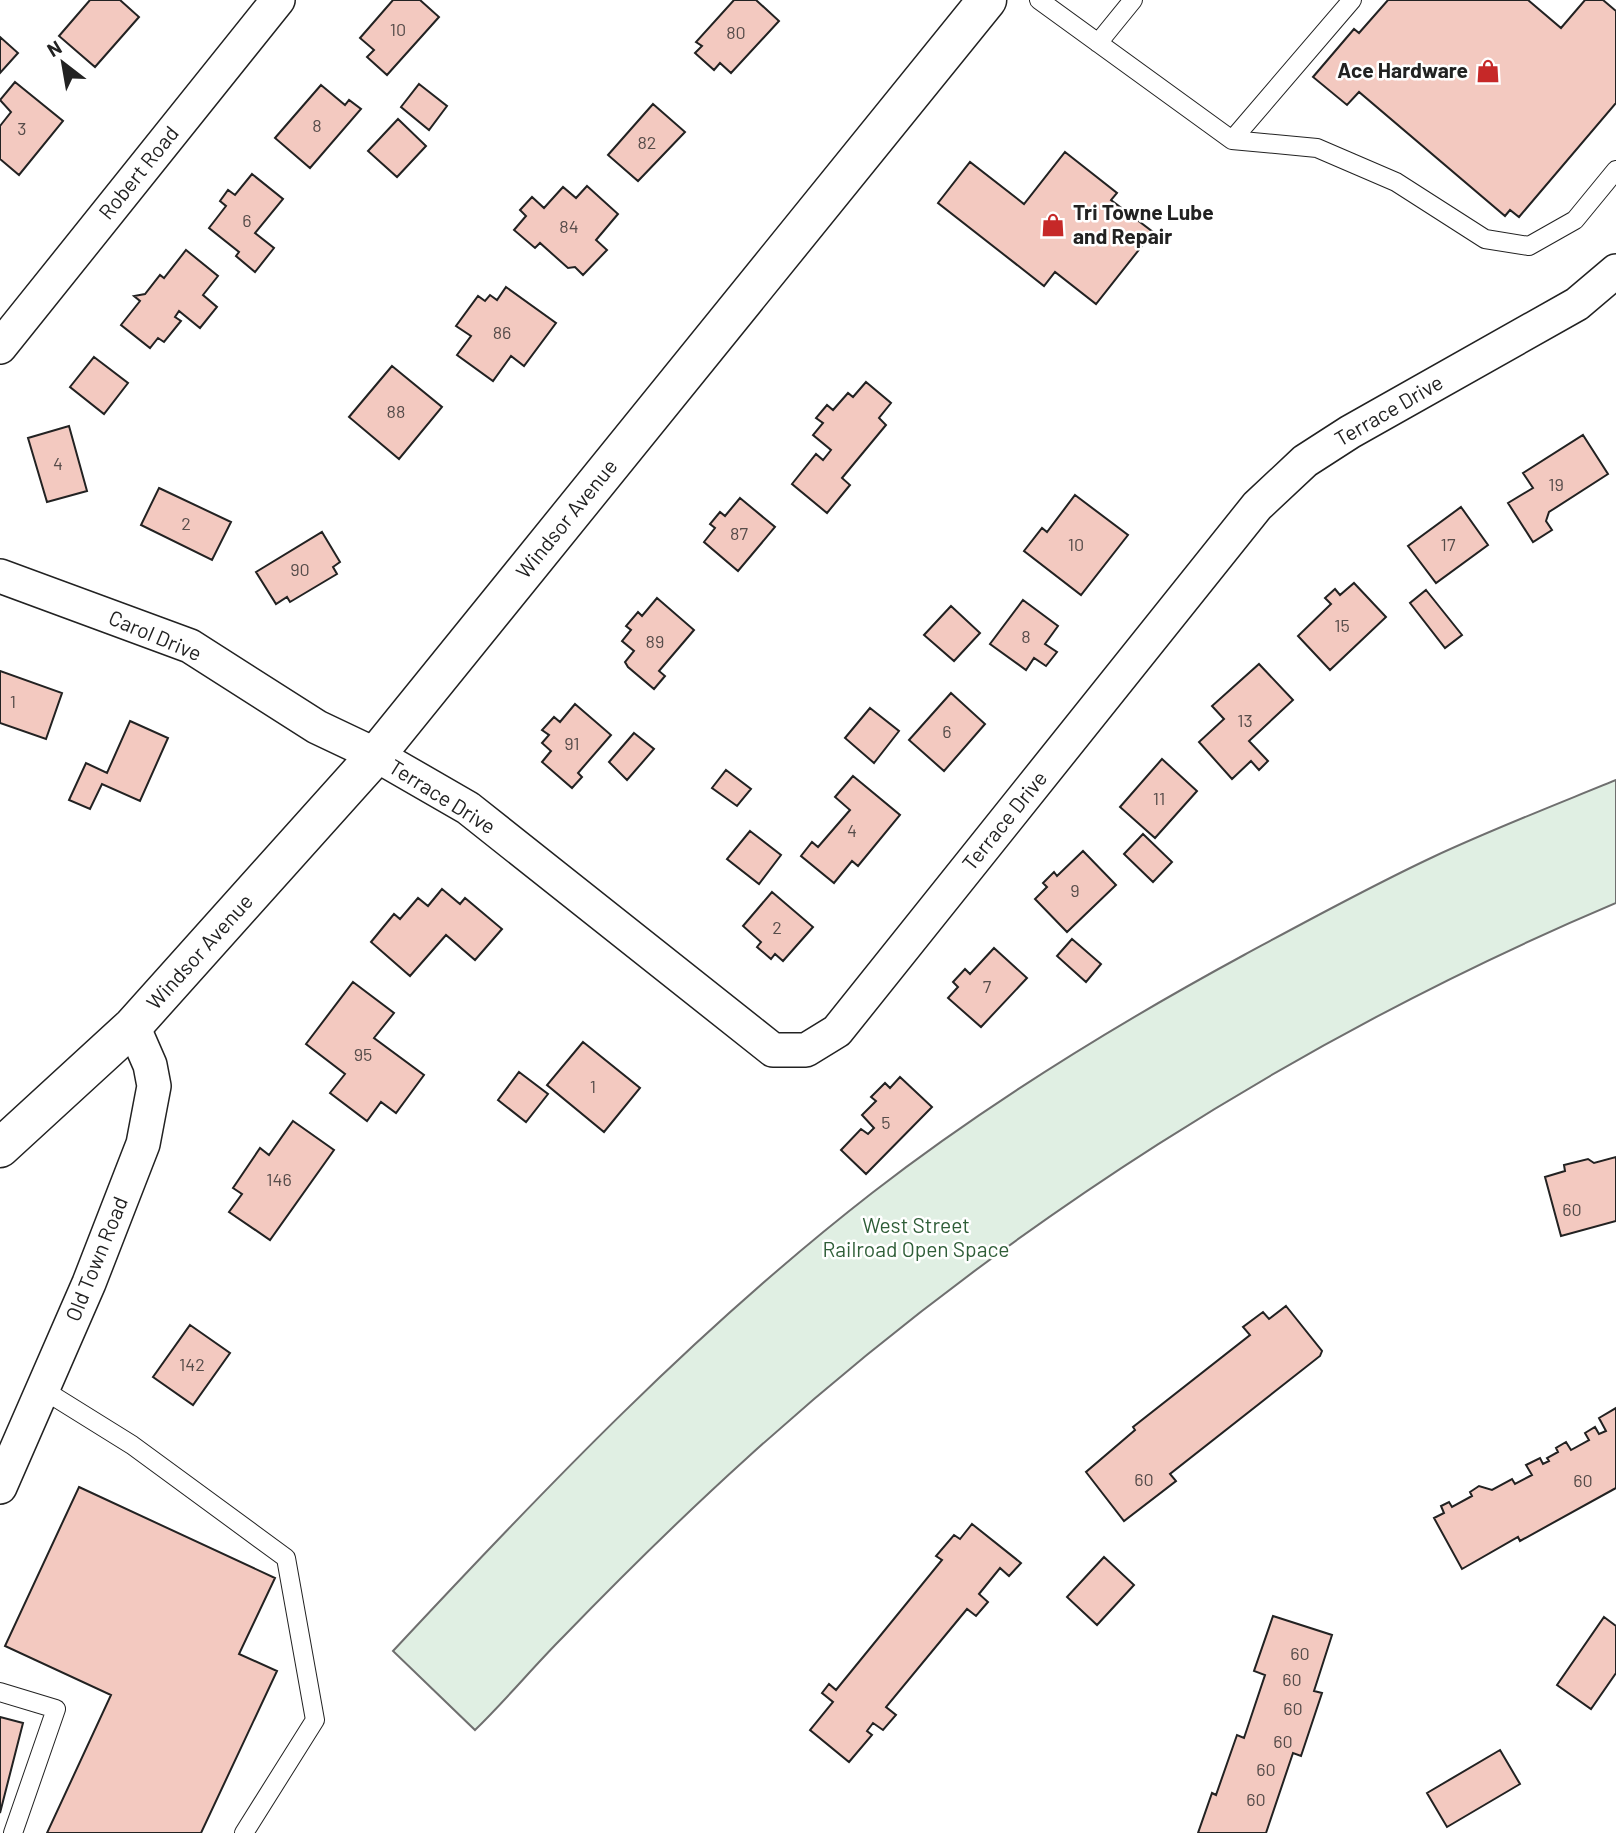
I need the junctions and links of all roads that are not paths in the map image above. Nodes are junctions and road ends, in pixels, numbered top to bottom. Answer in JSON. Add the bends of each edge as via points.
{"nodes":[{"id":1,"x":278,"y":0,"type":"edge"},
{"id":2,"x":987,"y":0,"type":"edge"},
{"id":3,"x":1039,"y":0,"type":"edge"},
{"id":4,"x":1133,"y":0,"type":"edge"},
{"id":5,"x":1352,"y":0,"type":"edge"},
{"id":6,"x":1098,"y":43,"type":"junction"},
{"id":7,"x":1232,"y":141,"type":"junction"},
{"id":8,"x":1616,"y":170,"type":"edge"},
{"id":9,"x":1616,"y":271,"type":"edge"},
{"id":10,"x":0,"y":347,"type":"edge"},
{"id":11,"x":0,"y":576,"type":"edge"},
{"id":12,"x":376,"y":755,"type":"junction"},
{"id":13,"x":133,"y":1026,"type":"junction"},
{"id":14,"x":0,"y":1148,"type":"edge"},
{"id":15,"x":42,"y":1389,"type":"junction"},
{"id":16,"x":0,"y":1487,"type":"edge"},
{"id":17,"x":0,"y":1692,"type":"edge"},
{"id":18,"x":13,"y":1833,"type":"edge"},
{"id":19,"x":244,"y":1833,"type":"edge"}],
"edges":[{"from":1,"to":10,"type":"street","name":"Robert Road"},
{"from":2,"to":12,"type":"main road","name":"Windsor Avenue"},
{"from":3,"to":6,"type":"lane"},
{"from":4,"to":6,"type":"lane"},
{"from":5,"to":7,"type":"lane"},
{"from":6,"to":7,"type":"lane"},
{"from":7,"to":8,"type":"lane","via":[[1317,148],[1396,182],[1485,239],[1529,246],[1575,220]]},
{"from":9,"to":12,"type":"street","name":"Terrace Drive","via":[[1577,304],[1316,454],[1257,506],[837,1031],[806,1050],[773,1050],[468,808]]},
{"from":11,"to":12,"type":"street","name":"Carol Drive","via":[[190,646],[317,727]]},
{"from":12,"to":13,"type":"main road","name":"Windsor Avenue"},
{"from":13,"to":14,"type":"main road","name":"Windsor Avenue"},
{"from":13,"to":15,"type":"street","name":"Old Town Road","via":[[154,1086],[143,1144]]},
{"from":15,"to":16,"type":"street","name":"Old Town Road"},
{"from":15,"to":19,"type":"lane","via":[[132,1445],[286,1558],[315,1720]]},
{"from":17,"to":18,"type":"lane","via":[[56,1709]]}]}
